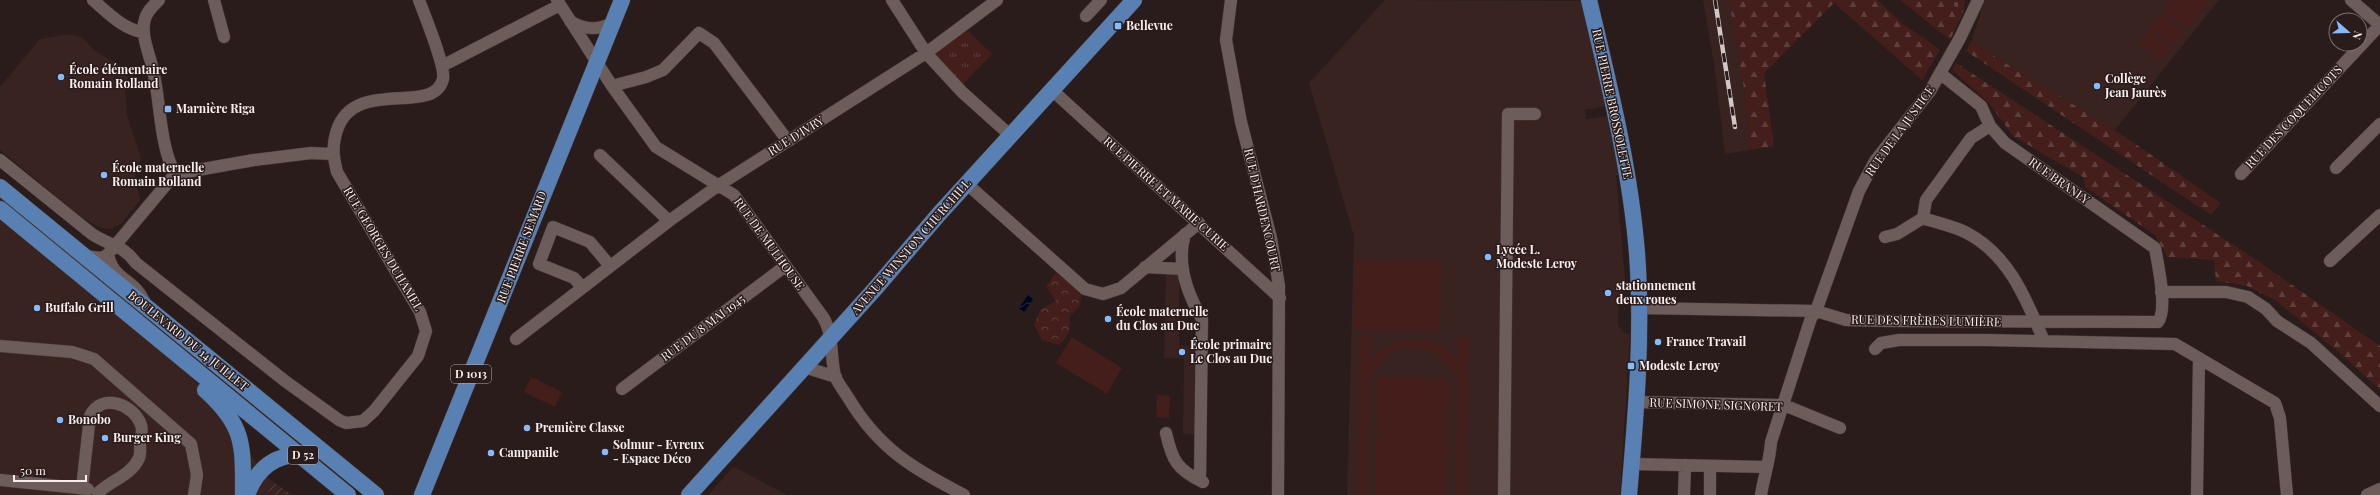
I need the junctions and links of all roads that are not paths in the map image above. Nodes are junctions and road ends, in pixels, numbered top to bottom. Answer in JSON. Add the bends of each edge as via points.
{"nodes":[{"id":1,"x":93,"y":0,"type":"edge"},
{"id":2,"x":159,"y":0,"type":"edge"},
{"id":3,"x":214,"y":0,"type":"edge"},
{"id":4,"x":419,"y":0,"type":"edge"},
{"id":5,"x":622,"y":0,"type":"edge"},
{"id":6,"x":892,"y":0,"type":"edge"},
{"id":7,"x":997,"y":0,"type":"edge"},
{"id":8,"x":1100,"y":0,"type":"edge"},
{"id":9,"x":1134,"y":0,"type":"edge"},
{"id":10,"x":1231,"y":0,"type":"edge"},
{"id":11,"x":1589,"y":0,"type":"edge"},
{"id":12,"x":1978,"y":0,"type":"edge"},
{"id":13,"x":2351,"y":0,"type":"edge"},
{"id":14,"x":558,"y":2,"type":"edge"},
{"id":15,"x":1086,"y":16,"type":"dead end"},
{"id":16,"x":570,"y":21,"type":"junction"},
{"id":17,"x":612,"y":24,"type":"junction"},
{"id":18,"x":2380,"y":25,"type":"edge"},
{"id":19,"x":144,"y":32,"type":"junction"},
{"id":20,"x":224,"y":37,"type":"dead end"},
{"id":21,"x":926,"y":53,"type":"junction"},
{"id":22,"x":596,"y":61,"type":"junction"},
{"id":23,"x":442,"y":66,"type":"junction"},
{"id":24,"x":1941,"y":74,"type":"junction"},
{"id":25,"x":612,"y":86,"type":"junction"},
{"id":26,"x":1052,"y":90,"type":"junction"},
{"id":27,"x":1535,"y":114,"type":"dead end"},
{"id":28,"x":2380,"y":124,"type":"edge"},
{"id":29,"x":1990,"y":126,"type":"junction"},
{"id":30,"x":1011,"y":136,"type":"junction"},
{"id":31,"x":788,"y":141,"type":"junction"},
{"id":32,"x":332,"y":154,"type":"junction"},
{"id":33,"x":600,"y":155,"type":"dead end"},
{"id":34,"x":0,"y":160,"type":"edge"},
{"id":35,"x":2336,"y":168,"type":"dead end"},
{"id":36,"x":175,"y":174,"type":"junction"},
{"id":37,"x":2241,"y":174,"type":"dead end"},
{"id":38,"x":967,"y":184,"type":"junction"},
{"id":39,"x":719,"y":185,"type":"junction"},
{"id":40,"x":0,"y":187,"type":"edge"},
{"id":41,"x":0,"y":209,"type":"edge"},
{"id":42,"x":2380,"y":215,"type":"edge"},
{"id":43,"x":1923,"y":218,"type":"junction"},
{"id":44,"x":669,"y":221,"type":"junction"},
{"id":45,"x":1199,"y":223,"type":"junction"},
{"id":46,"x":1185,"y":234,"type":"junction"},
{"id":47,"x":1885,"y":237,"type":"dead end"},
{"id":48,"x":116,"y":244,"type":"junction"},
{"id":49,"x":108,"y":254,"type":"junction"},
{"id":50,"x":82,"y":255,"type":"junction"},
{"id":51,"x":2330,"y":261,"type":"dead end"},
{"id":52,"x":610,"y":266,"type":"junction"},
{"id":53,"x":784,"y":267,"type":"junction"},
{"id":54,"x":1145,"y":267,"type":"junction"},
{"id":55,"x":1184,"y":269,"type":"junction"},
{"id":56,"x":582,"y":287,"type":"junction"},
{"id":57,"x":2161,"y":292,"type":"junction"},
{"id":58,"x":1280,"y":298,"type":"junction"},
{"id":59,"x":146,"y":308,"type":"junction"},
{"id":60,"x":1639,"y":308,"type":"junction"},
{"id":61,"x":1816,"y":311,"type":"junction"},
{"id":62,"x":2036,"y":323,"type":"junction"},
{"id":63,"x":142,"y":326,"type":"junction"},
{"id":64,"x":831,"y":338,"type":"junction"},
{"id":65,"x":516,"y":339,"type":"dead end"},
{"id":66,"x":2044,"y":341,"type":"junction"},
{"id":67,"x":0,"y":346,"type":"edge"},
{"id":68,"x":1875,"y":349,"type":"dead end"},
{"id":69,"x":2199,"y":358,"type":"junction"},
{"id":70,"x":804,"y":367,"type":"junction"},
{"id":71,"x":836,"y":377,"type":"junction"},
{"id":72,"x":622,"y":389,"type":"dead end"},
{"id":73,"x":1635,"y":402,"type":"junction"},
{"id":74,"x":1784,"y":405,"type":"junction"},
{"id":75,"x":147,"y":406,"type":"junction"},
{"id":76,"x":2380,"y":406,"type":"edge"},
{"id":77,"x":134,"y":412,"type":"junction"},
{"id":78,"x":1840,"y":428,"type":"dead end"},
{"id":79,"x":1166,"y":433,"type":"dead end"},
{"id":80,"x":298,"y":454,"type":"junction"},
{"id":81,"x":1632,"y":464,"type":"junction"},
{"id":82,"x":1685,"y":465,"type":"junction"},
{"id":83,"x":1710,"y":466,"type":"junction"},
{"id":84,"x":1766,"y":467,"type":"junction"},
{"id":85,"x":0,"y":480,"type":"edge"},
{"id":86,"x":82,"y":488,"type":"junction"},
{"id":87,"x":2380,"y":489,"type":"edge"},
{"id":88,"x":99,"y":494,"type":"edge"},
{"id":89,"x":194,"y":495,"type":"edge"},
{"id":90,"x":243,"y":495,"type":"edge"},
{"id":91,"x":247,"y":495,"type":"edge"},
{"id":92,"x":348,"y":495,"type":"edge"},
{"id":93,"x":365,"y":495,"type":"edge"},
{"id":94,"x":376,"y":495,"type":"edge"},
{"id":95,"x":422,"y":495,"type":"edge"},
{"id":96,"x":689,"y":495,"type":"edge"},
{"id":97,"x":964,"y":495,"type":"edge"},
{"id":98,"x":1278,"y":495,"type":"edge"},
{"id":99,"x":1504,"y":495,"type":"edge"},
{"id":100,"x":1629,"y":495,"type":"edge"},
{"id":101,"x":1684,"y":495,"type":"edge"},
{"id":102,"x":1710,"y":495,"type":"edge"},
{"id":103,"x":1761,"y":495,"type":"edge"},
{"id":104,"x":2197,"y":495,"type":"edge"},
{"id":105,"x":2287,"y":495,"type":"edge"},
{"id":106,"x":2367,"y":495,"type":"edge"}],
"edges":[{"from":1,"to":19,"type":"street","via":[[135,32]]},
{"from":2,"to":19,"type":"street","via":[[144,20]]},
{"from":3,"to":20,"type":"street"},
{"from":4,"to":23,"type":"street"},
{"from":5,"to":17,"type":"main road","name":"RUE PIERRE SEMARD","number":"D 1013"},
{"from":6,"to":21,"type":"street"},
{"from":7,"to":21,"type":"street","name":"RUE D'IVRY"},
{"from":8,"to":15,"type":"street"},
{"from":9,"to":26,"type":"main road","name":"AVENUE WINSTON CHURCHILL"},
{"from":10,"to":58,"type":"street","name":"RUE D'HARDENCOURT","via":[[1226,40],[1241,122],[1276,261]]},
{"from":11,"to":60,"type":"main road","name":"RUE PIERRE BROSSOLETTE","via":[[1626,164],[1637,252]]},
{"from":12,"to":24,"type":"street","name":"RUE DE LA JUSTICE"},
{"from":13,"to":18,"type":"street"},
{"from":14,"to":16,"type":"street","name":"RUE DE MULHOUSE"},
{"from":14,"to":23,"type":"street"},
{"from":16,"to":17,"type":"street","via":[[579,26],[596,28]]},
{"from":16,"to":22,"type":"street","name":"RUE DE MULHOUSE"},
{"from":17,"to":22,"type":"main road","name":"RUE PIERRE SEMARD","number":"D 1013"},
{"from":18,"to":37,"type":"street","name":"RUE DES COQUELICOTS"},
{"from":19,"to":36,"type":"street","via":[[167,152]]},
{"from":21,"to":30,"type":"street","via":[[962,92]]},
{"from":21,"to":31,"type":"street","name":"RUE D'IVRY"},
{"from":22,"to":25,"type":"street","name":"RUE DE MULHOUSE"},
{"from":22,"to":95,"type":"main road","name":"RUE PIERRE SEMARD","number":"D 1013"},
{"from":23,"to":32,"type":"street","name":"RUE GEORGES DUHAMEL","via":[[443,79],[435,92],[422,96],[370,101],[352,107],[339,124]]},
{"from":24,"to":29,"type":"street","name":"RUE BRANLY","via":[[1981,106]]},
{"from":24,"to":61,"type":"street","name":"RUE DE LA JUSTICE","via":[[1875,161],[1859,191]]},
{"from":25,"to":31,"type":"street","via":[[663,70],[699,33],[714,43]]},
{"from":25,"to":39,"type":"street","name":"RUE DE MULHOUSE","via":[[656,147]]},
{"from":26,"to":30,"type":"main road","name":"AVENUE WINSTON CHURCHILL"},
{"from":26,"to":45,"type":"street","name":"RUE PIERRE ET MARIE CURIE"},
{"from":27,"to":99,"type":"street","via":[[1508,114]]},
{"from":28,"to":35,"type":"street"},
{"from":29,"to":43,"type":"street","via":[[1971,138],[1926,200]]},
{"from":29,"to":57,"type":"street","name":"RUE BRANLY","via":[[2005,143],[2155,248]]},
{"from":30,"to":38,"type":"main road","name":"AVENUE WINSTON CHURCHILL"},
{"from":31,"to":39,"type":"street","name":"RUE D'IVRY"},
{"from":32,"to":36,"type":"street","via":[[311,153],[254,160]]},
{"from":32,"to":48,"type":"street","name":"RUE GEORGES DUHAMEL","via":[[337,172],[420,312],[426,331],[418,356],[374,411],[362,422],[346,423],[339,420],[284,381],[136,263]]},
{"from":33,"to":44,"type":"street"},
{"from":34,"to":48,"type":"street","via":[[92,234]]},
{"from":36,"to":48,"type":"street"},
{"from":38,"to":54,"type":"street","via":[[1085,289],[1103,294],[1121,288]]},
{"from":38,"to":64,"type":"main road","name":"AVENUE WINSTON CHURCHILL"},
{"from":39,"to":44,"type":"street","name":"RUE D'IVRY"},
{"from":39,"to":53,"type":"street","name":"RUE DE MULHOUSE","via":[[734,196]]},
{"from":40,"to":50,"type":"main road","name":"BOULEVARD DU 14 JUILLET"},
{"from":41,"to":63,"type":"main road","name":"BOULEVARD DU 14 JUILLET"},
{"from":42,"to":51,"type":"street"},
{"from":43,"to":47,"type":"street","via":[[1897,234]]},
{"from":43,"to":62,"type":"street","via":[[1967,233],[2001,258]]},
{"from":44,"to":52,"type":"street","name":"RUE D'IVRY"},
{"from":45,"to":46,"type":"street"},
{"from":45,"to":58,"type":"street","name":"RUE PIERRE ET MARIE CURIE"},
{"from":46,"to":54,"type":"street"},
{"from":46,"to":55,"type":"street"},
{"from":48,"to":49,"type":"street"},
{"from":49,"to":50,"type":"street","via":[[103,258]]},
{"from":49,"to":59,"type":"street","via":[[113,270],[136,288]]},
{"from":50,"to":59,"type":"main road","name":"BOULEVARD DU 14 JUILLET"},
{"from":52,"to":56,"type":"street","name":"RUE D'IVRY"},
{"from":52,"to":56,"type":"street","via":[[590,242],[553,227],[539,264],[574,278]]},
{"from":53,"to":64,"type":"street","name":"RUE DE MULHOUSE","via":[[823,317]]},
{"from":53,"to":72,"type":"street","name":"RUE DU 8 MAI 1945"},
{"from":54,"to":55,"type":"street"},
{"from":55,"to":79,"type":"street","via":[[1190,297],[1202,319],[1202,481],[1181,469],[1171,457]]},
{"from":56,"to":65,"type":"street","name":"RUE D'IVRY"},
{"from":57,"to":62,"type":"street","name":"RUE DES FRÈRES LUMIÈRE","via":[[2162,317],[2158,322]]},
{"from":57,"to":76,"type":"street","via":[[2226,292],[2248,298],[2311,343]]},
{"from":58,"to":98,"type":"street","name":"RUE D'HARDENCOURT"},
{"from":59,"to":94,"type":"main road","name":"BOULEVARD DU 14 JUILLET"},
{"from":60,"to":61,"type":"street","name":"RUE DES FRÈRES LUMIÈRE"},
{"from":60,"to":73,"type":"main road","name":"RUE PIERRE BROSSOLETTE"},
{"from":61,"to":62,"type":"street","name":"RUE DES FRÈRES LUMIÈRE","via":[[1846,320]]},
{"from":61,"to":74,"type":"street","name":"RUE DE LA JUSTICE","via":[[1811,318]]},
{"from":62,"to":66,"type":"street"},
{"from":63,"to":80,"type":"main road","name":"BOULEVARD DU 14 JUILLET"},
{"from":63,"to":90,"type":"main road","via":[[158,345],[216,399],[232,420],[241,440]]},
{"from":64,"to":70,"type":"main road","name":"AVENUE WINSTON CHURCHILL"},
{"from":64,"to":71,"type":"street","name":"RUE DE MULHOUSE"},
{"from":66,"to":68,"type":"street","via":[[1900,340],[1882,343]]},
{"from":66,"to":69,"type":"street","via":[[2176,344]]},
{"from":67,"to":75,"type":"street","via":[[72,352],[94,359]]},
{"from":69,"to":104,"type":"street"},
{"from":69,"to":105,"type":"street","via":[[2275,403],[2280,418]]},
{"from":70,"to":71,"type":"street"},
{"from":70,"to":96,"type":"main road","name":"AVENUE WINSTON CHURCHILL"},
{"from":71,"to":97,"type":"street","via":[[869,430],[886,446],[918,471]]},
{"from":73,"to":74,"type":"street","name":"RUE SIMONE SIGNORET"},
{"from":73,"to":81,"type":"main road","name":"RUE PIERRE BROSSOLETTE"},
{"from":74,"to":78,"type":"street","name":"RUE SIMONE SIGNORET"},
{"from":74,"to":84,"type":"street","name":"RUE DE LA JUSTICE","via":[[1771,442],[1770,461]]},
{"from":75,"to":77,"type":"street"},
{"from":75,"to":89,"type":"street","via":[[191,444],[197,475]]},
{"from":77,"to":86,"type":"street","via":[[112,402],[99,403],[93,408]]},
{"from":77,"to":88,"type":"street","via":[[142,425],[139,457],[128,473],[105,486]]},
{"from":80,"to":91,"type":"main road","number":"D 52","via":[[271,461],[259,471]]},
{"from":80,"to":92,"type":"main road","name":"BOULEVARD DU 14 JUILLET"},
{"from":80,"to":93,"type":"main road","number":"D 52","via":[[316,458]]},
{"from":81,"to":82,"type":"street"},
{"from":81,"to":100,"type":"main road","name":"RUE PIERRE BROSSOLETTE"},
{"from":82,"to":83,"type":"street"},
{"from":82,"to":101,"type":"street"},
{"from":83,"to":84,"type":"street"},
{"from":83,"to":102,"type":"street"},
{"from":84,"to":103,"type":"street","name":"RUE DE LA JUSTICE"},
{"from":85,"to":86,"type":"street"},
{"from":86,"to":88,"type":"street"},
{"from":87,"to":106,"type":"street"}]}
